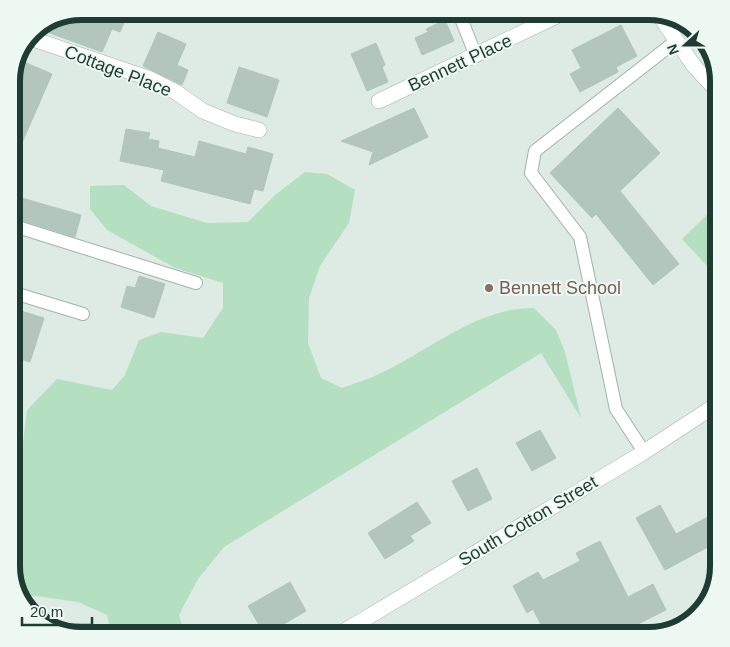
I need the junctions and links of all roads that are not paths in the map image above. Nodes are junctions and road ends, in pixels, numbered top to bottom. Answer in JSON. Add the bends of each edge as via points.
{"nodes":[{"id":1,"x":462,"y":20,"type":"edge"},
{"id":2,"x":549,"y":20,"type":"edge"},
{"id":3,"x":663,"y":22,"type":"edge"},
{"id":4,"x":36,"y":40,"type":"edge"},
{"id":5,"x":676,"y":41,"type":"junction"},
{"id":6,"x":476,"y":56,"type":"junction"},
{"id":7,"x":710,"y":83,"type":"edge"},
{"id":8,"x":379,"y":101,"type":"dead end"},
{"id":9,"x":259,"y":130,"type":"dead end"},
{"id":10,"x":20,"y":228,"type":"edge"},
{"id":11,"x":196,"y":283,"type":"dead end"},
{"id":12,"x":20,"y":295,"type":"edge"},
{"id":13,"x":83,"y":314,"type":"dead end"},
{"id":14,"x":710,"y":409,"type":"edge"},
{"id":15,"x":644,"y":452,"type":"junction"},
{"id":16,"x":351,"y":627,"type":"edge"}],
"edges":[{"from":1,"to":6,"type":"lane"},
{"from":2,"to":6,"type":"street","name":"Bennett Place"},
{"from":3,"to":5,"type":"street"},
{"from":4,"to":9,"type":"street","name":"Cottage Place","via":[[148,78],[203,111]]},
{"from":5,"to":7,"type":"street"},
{"from":5,"to":15,"type":"lane","via":[[535,151],[531,173],[580,237],[616,409]]},
{"from":6,"to":8,"type":"street","name":"Bennett Place"},
{"from":10,"to":11,"type":"lane"},
{"from":12,"to":13,"type":"lane"},
{"from":14,"to":15,"type":"street","name":"South Cotton Street"},
{"from":15,"to":16,"type":"street","name":"South Cotton Street"}]}
